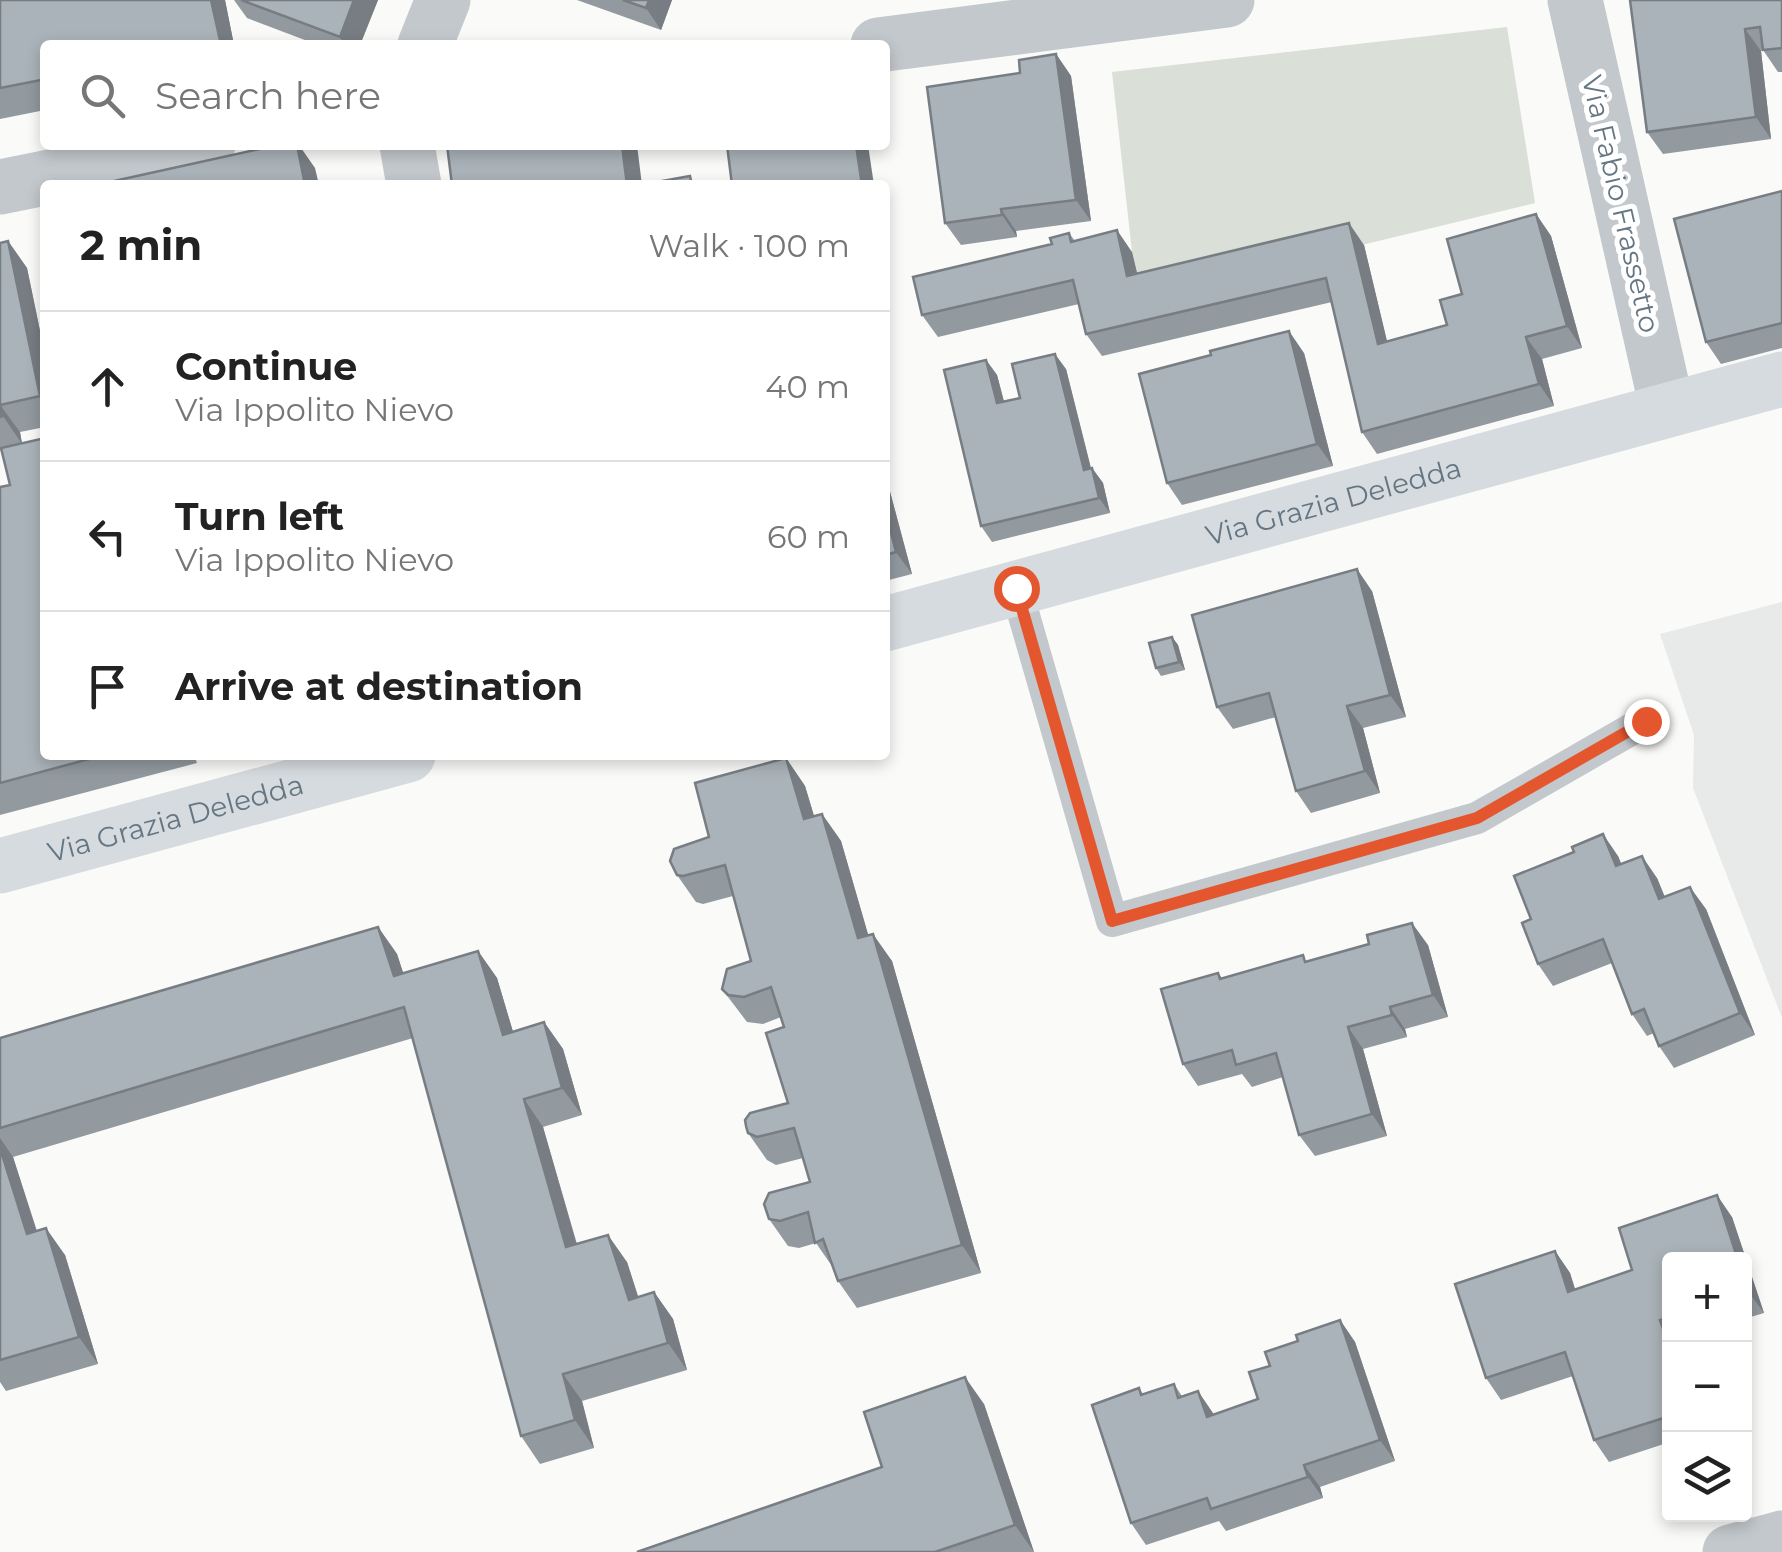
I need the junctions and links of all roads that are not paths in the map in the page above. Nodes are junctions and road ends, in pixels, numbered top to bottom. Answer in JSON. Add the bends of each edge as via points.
{"nodes":[{"id":1,"x":443,"y":0,"type":"edge"},
{"id":2,"x":1228,"y":0,"type":"edge"},
{"id":3,"x":1574,"y":0,"type":"edge"},
{"id":4,"x":427,"y":40,"type":"edge"},
{"id":5,"x":890,"y":43,"type":"edge"},
{"id":6,"x":183,"y":150,"type":"edge"},
{"id":7,"x":408,"y":150,"type":"edge"},
{"id":8,"x":413,"y":180,"type":"edge"},
{"id":9,"x":0,"y":187,"type":"edge"},
{"id":10,"x":1782,"y":379,"type":"edge"},
{"id":11,"x":1667,"y":408,"type":"junction"},
{"id":12,"x":1016,"y":588,"type":"junction"},
{"id":13,"x":890,"y":623,"type":"edge"},
{"id":14,"x":1646,"y":721,"type":"dead end"},
{"id":15,"x":390,"y":760,"type":"edge"},
{"id":16,"x":0,"y":866,"type":"edge"},
{"id":17,"x":1782,"y":1538,"type":"edge"},
{"id":18,"x":1730,"y":1552,"type":"edge"}],
"edges":[{"from":1,"to":4,"type":"street"},
{"from":2,"to":5,"type":"street"},
{"from":3,"to":11,"type":"street","name":"Via Fabio Frassetto"},
{"from":6,"to":9,"type":"street"},
{"from":7,"to":8,"type":"street"},
{"from":10,"to":11,"type":"street","name":"Via Grazia Deledda"},
{"from":11,"to":12,"type":"street","name":"Via Grazia Deledda"},
{"from":12,"to":13,"type":"street","name":"Via Grazia Deledda"},
{"from":12,"to":14,"type":"lane","via":[[1112,921],[1477,818]]},
{"from":15,"to":16,"type":"street","name":"Via Grazia Deledda"},
{"from":17,"to":18,"type":"street"}]}
